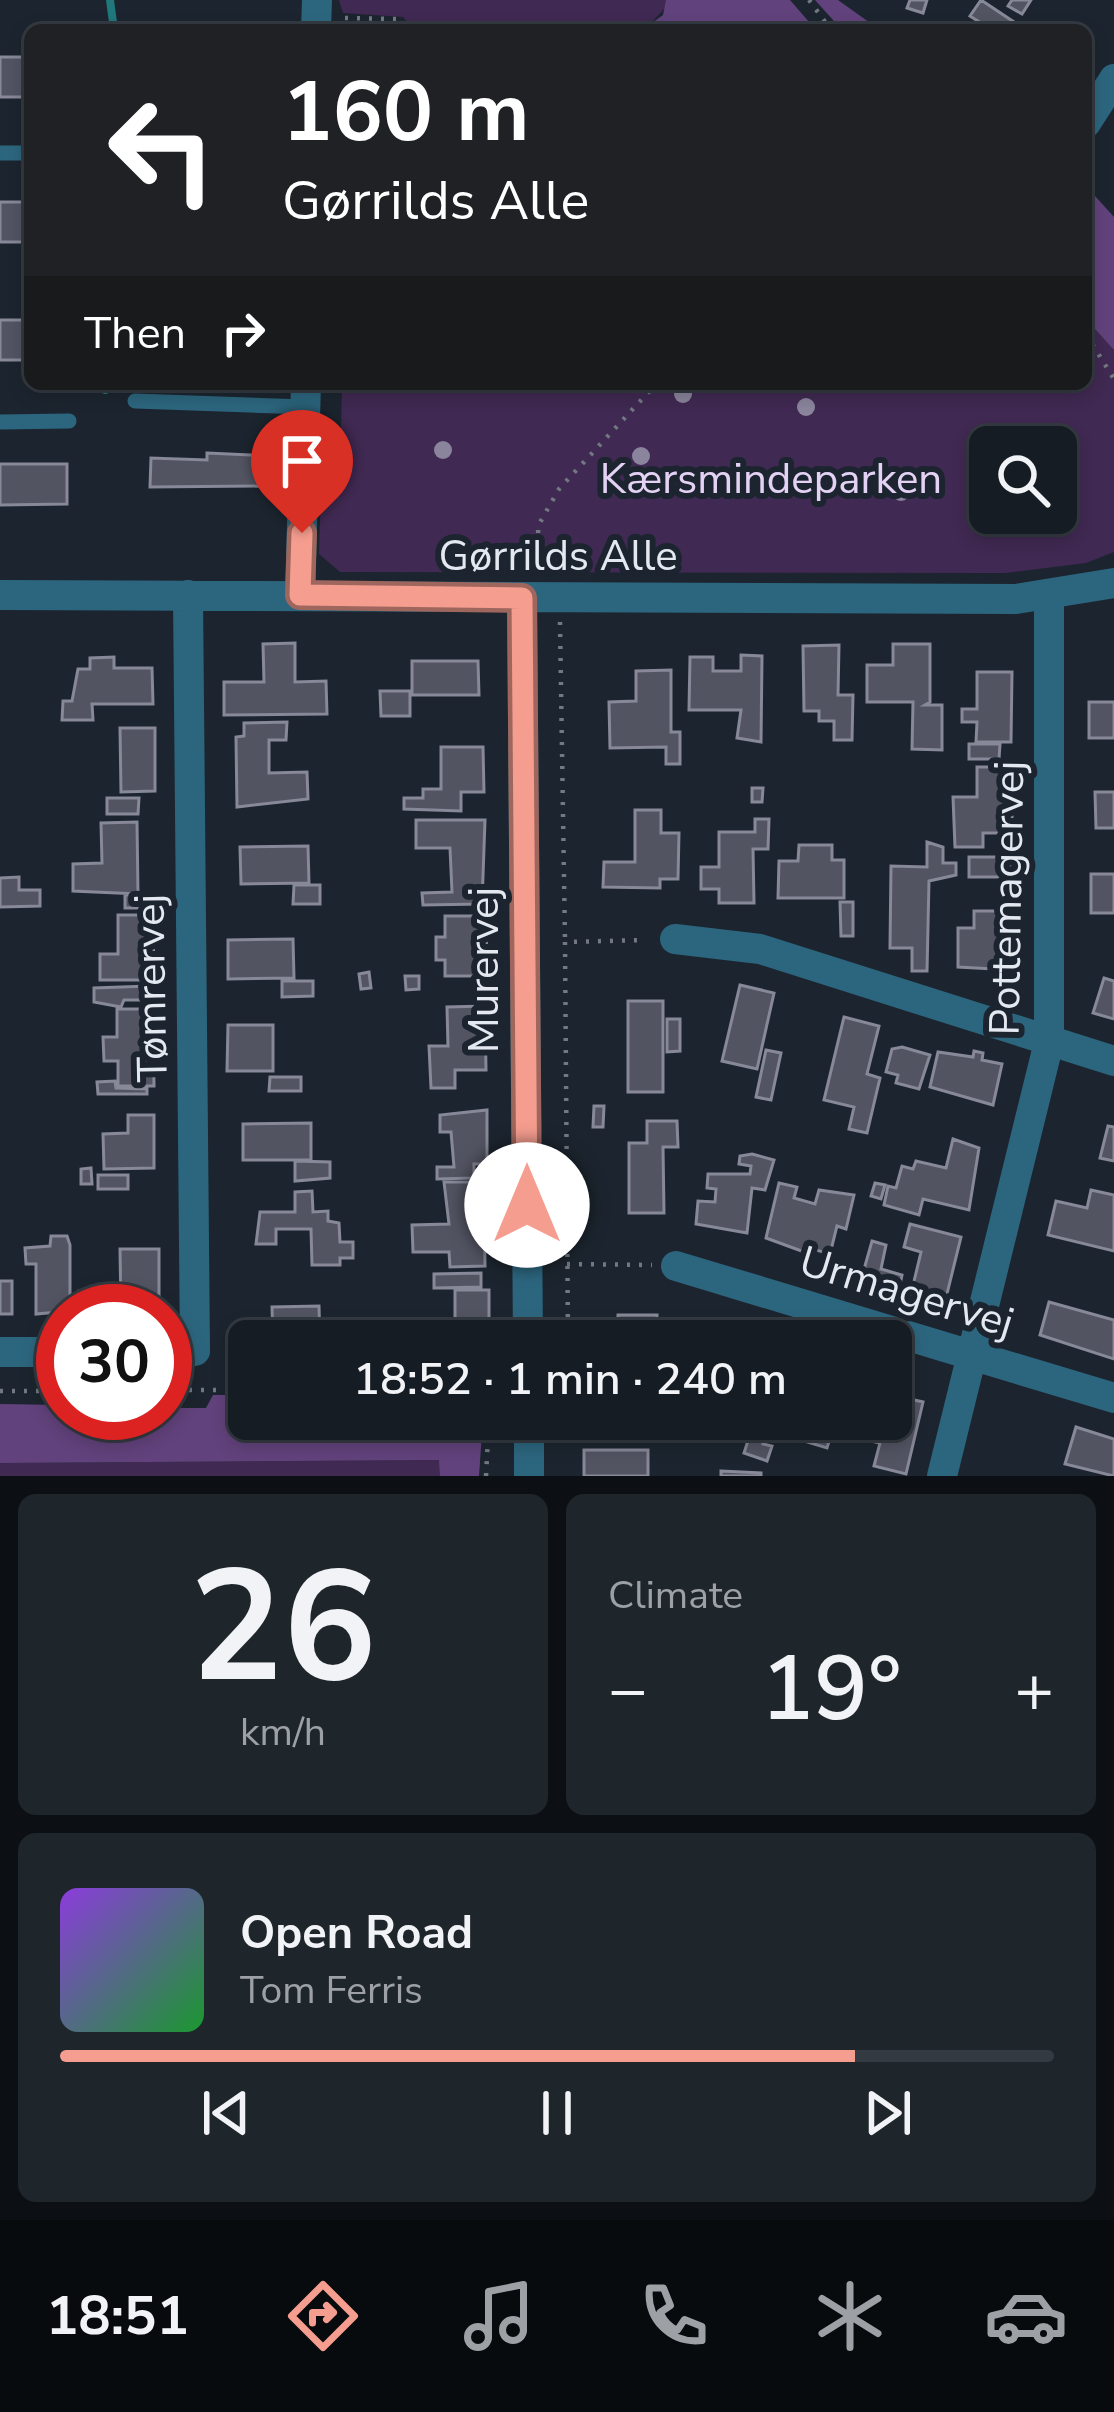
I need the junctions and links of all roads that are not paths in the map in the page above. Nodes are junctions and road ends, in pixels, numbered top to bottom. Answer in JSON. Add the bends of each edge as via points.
{"nodes":[{"id":1,"x":1114,"y":79,"type":"edge"},
{"id":2,"x":1092,"y":114,"type":"edge"},
{"id":3,"x":305,"y":395,"type":"edge"},
{"id":4,"x":135,"y":401,"type":"dead end"},
{"id":5,"x":69,"y":421,"type":"dead end"},
{"id":6,"x":0,"y":422,"type":"edge"},
{"id":7,"x":1114,"y":583,"type":"edge"},
{"id":8,"x":0,"y":595,"type":"edge"},
{"id":9,"x":188,"y":595,"type":"junction"},
{"id":10,"x":300,"y":595,"type":"junction"},
{"id":11,"x":1049,"y":597,"type":"junction"},
{"id":12,"x":522,"y":598,"type":"junction"},
{"id":13,"x":675,"y":939,"type":"road end"},
{"id":14,"x":1049,"y":1042,"type":"junction"},
{"id":15,"x":1114,"y":1061,"type":"edge"},
{"id":16,"x":676,"y":1266,"type":"road end"},
{"id":17,"x":528,"y":1320,"type":"edge"},
{"id":18,"x":192,"y":1351,"type":"edge"},
{"id":19,"x":0,"y":1352,"type":"edge"},
{"id":20,"x":36,"y":1352,"type":"edge"},
{"id":21,"x":971,"y":1353,"type":"junction"},
{"id":22,"x":1114,"y":1398,"type":"edge"},
{"id":23,"x":529,"y":1440,"type":"edge"},
{"id":24,"x":529,"y":1476,"type":"edge"},
{"id":25,"x":942,"y":1476,"type":"edge"}],
"edges":[{"from":1,"to":2,"type":"street"},
{"from":3,"to":4,"type":"lane"},
{"from":3,"to":10,"type":"street"},
{"from":5,"to":6,"type":"lane"},
{"from":7,"to":11,"type":"street","name":"Gørrilds Alle"},
{"from":8,"to":9,"type":"street","name":"Gørrilds Alle"},
{"from":9,"to":10,"type":"street","name":"Gørrilds Alle"},
{"from":9,"to":18,"type":"street","name":"Tømrervej"},
{"from":10,"to":12,"type":"street","name":"Gørrilds Alle"},
{"from":11,"to":12,"type":"street","name":"Gørrilds Alle"},
{"from":11,"to":14,"type":"street","name":"Pottemagervej"},
{"from":12,"to":17,"type":"street","name":"Murervej"},
{"from":13,"to":14,"type":"street","via":[[760,949]]},
{"from":14,"to":15,"type":"street"},
{"from":14,"to":21,"type":"street","name":"Pottemagervej"},
{"from":16,"to":21,"type":"street","name":"Urmagervej"},
{"from":19,"to":20,"type":"street"},
{"from":21,"to":22,"type":"street","name":"Urmagervej"},
{"from":21,"to":25,"type":"street","name":"Pottemagervej"},
{"from":23,"to":24,"type":"street"}]}
